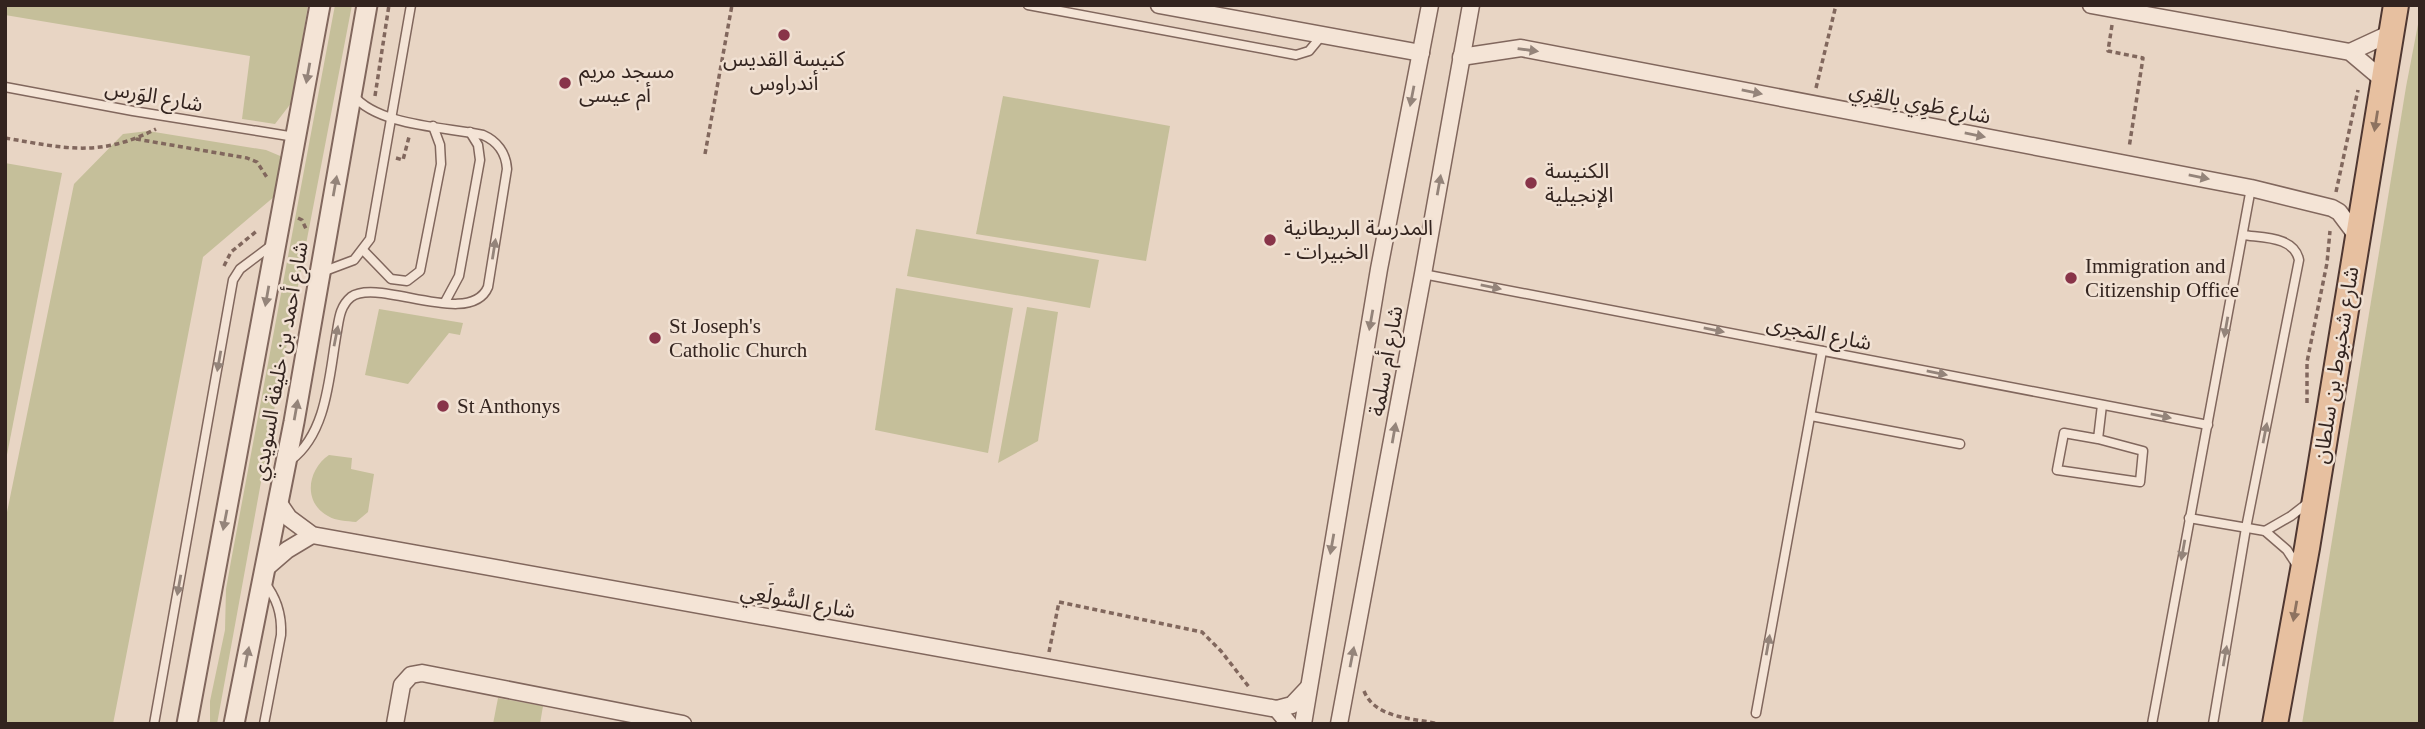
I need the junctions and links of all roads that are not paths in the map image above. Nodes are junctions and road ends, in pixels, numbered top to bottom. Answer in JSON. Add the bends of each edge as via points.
{"nodes":[{"id":1,"x":320,"y":5,"type":"edge"},
{"id":2,"x":368,"y":5,"type":"edge"},
{"id":3,"x":411,"y":5,"type":"edge"},
{"id":4,"x":1028,"y":5,"type":"edge"},
{"id":5,"x":1159,"y":5,"type":"edge"},
{"id":6,"x":1430,"y":5,"type":"edge"},
{"id":7,"x":1471,"y":5,"type":"edge"},
{"id":8,"x":2091,"y":5,"type":"edge"},
{"id":9,"x":2396,"y":5,"type":"edge"},
{"id":10,"x":2390,"y":33,"type":"junction"},
{"id":11,"x":1323,"y":34,"type":"junction"},
{"id":12,"x":2350,"y":52,"type":"junction"},
{"id":13,"x":1421,"y":53,"type":"junction"},
{"id":14,"x":1461,"y":57,"type":"junction"},
{"id":15,"x":2373,"y":71,"type":"junction"},
{"id":16,"x":5,"y":86,"type":"edge"},
{"id":17,"x":352,"y":93,"type":"junction"},
{"id":18,"x":393,"y":118,"type":"junction"},
{"id":19,"x":433,"y":126,"type":"junction"},
{"id":20,"x":470,"y":132,"type":"junction"},
{"id":21,"x":297,"y":138,"type":"junction"},
{"id":22,"x":2251,"y":188,"type":"junction"},
{"id":23,"x":2243,"y":235,"type":"junction"},
{"id":24,"x":2357,"y":236,"type":"junction"},
{"id":25,"x":277,"y":241,"type":"junction"},
{"id":26,"x":363,"y":250,"type":"junction"},
{"id":27,"x":320,"y":273,"type":"junction"},
{"id":28,"x":1423,"y":274,"type":"junction"},
{"id":29,"x":445,"y":302,"type":"junction"},
{"id":30,"x":1822,"y":351,"type":"junction"},
{"id":31,"x":2102,"y":405,"type":"junction"},
{"id":32,"x":1811,"y":416,"type":"junction"},
{"id":33,"x":2208,"y":425,"type":"junction"},
{"id":34,"x":2098,"y":439,"type":"junction"},
{"id":35,"x":1960,"y":444,"type":"dead end"},
{"id":36,"x":285,"y":463,"type":"junction"},
{"id":37,"x":2315,"y":497,"type":"junction"},
{"id":38,"x":278,"y":502,"type":"junction"},
{"id":39,"x":2189,"y":518,"type":"junction"},
{"id":40,"x":2246,"y":528,"type":"junction"},
{"id":41,"x":2265,"y":531,"type":"junction"},
{"id":42,"x":312,"y":535,"type":"junction"},
{"id":43,"x":2302,"y":574,"type":"junction"},
{"id":44,"x":264,"y":575,"type":"junction"},
{"id":45,"x":1308,"y":688,"type":"junction"},
{"id":46,"x":1278,"y":709,"type":"junction"},
{"id":47,"x":1756,"y":713,"type":"dead end"},
{"id":48,"x":626,"y":719,"type":"edge"},
{"id":49,"x":187,"y":723,"type":"edge"},
{"id":50,"x":1344,"y":723,"type":"edge"},
{"id":51,"x":154,"y":724,"type":"edge"},
{"id":52,"x":234,"y":724,"type":"edge"},
{"id":53,"x":264,"y":724,"type":"edge"},
{"id":54,"x":395,"y":724,"type":"edge"},
{"id":55,"x":683,"y":724,"type":"edge"},
{"id":56,"x":1289,"y":724,"type":"edge"},
{"id":57,"x":1303,"y":724,"type":"edge"},
{"id":58,"x":2152,"y":724,"type":"edge"},
{"id":59,"x":2213,"y":724,"type":"edge"},
{"id":60,"x":2275,"y":724,"type":"edge"}],
"edges":[{"from":1,"to":21,"type":"street","name":"شارع أحمد بن خليفة السويدي","one_way":true},
{"from":2,"to":17,"type":"street","name":"شارع أحمد بن خليفة السويدي"},
{"from":3,"to":18,"type":"lane"},
{"from":4,"to":11,"type":"lane","via":[[1296,55],[1309,51]]},
{"from":5,"to":11,"type":"street"},
{"from":6,"to":13,"type":"street","name":"شارع أم سلمة"},
{"from":7,"to":14,"type":"street","name":"شارع أم سلمة"},
{"from":8,"to":12,"type":"street"},
{"from":9,"to":10,"type":"main road","name":"شارع شخبوط بن سلطان"},
{"from":10,"to":12,"type":"street"},
{"from":10,"to":15,"type":"main road","name":"شارع شخبوط بن سلطان"},
{"from":11,"to":13,"type":"street"},
{"from":12,"to":15,"type":"street"},
{"from":13,"to":45,"type":"street","name":"شارع أم سلمة","one_way":true,"via":[[1379,269]]},
{"from":14,"to":22,"type":"street","name":"شارع طَوِي بِالقِرِي","one_way":true,"via":[[1521,48]]},
{"from":28,"to":14,"type":"street","name":"شارع أم سلمة","one_way":true},
{"from":15,"to":24,"type":"main road","name":"شارع شخبوط بن سلطان","one_way":true},
{"from":16,"to":21,"type":"lane","name":"شارع الوَرس"},
{"from":17,"to":18,"type":"lane","via":[[374,113]]},
{"from":27,"to":17,"type":"street","name":"شارع أحمد بن خليفة السويدي","one_way":true},
{"from":18,"to":19,"type":"lane"},
{"from":18,"to":26,"type":"lane","via":[[372,232]]},
{"from":19,"to":20,"type":"lane"},
{"from":19,"to":26,"type":"lane","via":[[441,164],[420,271],[407,281],[391,279]]},
{"from":20,"to":29,"type":"lane","via":[[480,160],[459,276]]},
{"from":29,"to":20,"type":"lane","one_way":true,"via":[[471,303],[485,292],[507,169],[496,143]]},
{"from":21,"to":25,"type":"street","name":"شارع أحمد بن خليفة السويدي"},
{"from":22,"to":23,"type":"lane"},
{"from":22,"to":24,"type":"street","name":"شارع طَوِي بِالقِرِي","via":[[2332,208]]},
{"from":23,"to":33,"type":"lane","one_way":true},
{"from":40,"to":23,"type":"lane","one_way":true,"via":[[2299,260],[2288,243]]},
{"from":24,"to":37,"type":"main road","name":"شارع شخبوط بن سلطان"},
{"from":25,"to":49,"type":"street","name":"شارع أحمد بن خليفة السويدي","one_way":true},
{"from":25,"to":51,"type":"lane","one_way":true,"via":[[233,280]]},
{"from":26,"to":27,"type":"lane","via":[[348,263]]},
{"from":36,"to":27,"type":"street","name":"شارع أحمد بن خليفة السويدي","one_way":true},
{"from":28,"to":30,"type":"lane","name":"شارع المَجرى","one_way":true},
{"from":50,"to":28,"type":"street","name":"شارع أم سلمة","one_way":true},
{"from":36,"to":29,"type":"lane","one_way":true,"via":[[301,452],[317,428],[340,315],[350,298],[370,292]]},
{"from":30,"to":31,"type":"lane","name":"شارع المَجرى","one_way":true},
{"from":30,"to":32,"type":"lane"},
{"from":31,"to":33,"type":"lane","name":"شارع المَجرى","one_way":true},
{"from":31,"to":34,"type":"lane"},
{"from":32,"to":35,"type":"lane"},
{"from":47,"to":32,"type":"lane","one_way":true},
{"from":33,"to":39,"type":"lane"},
{"from":34,"to":34,"type":"lane","via":[[2064,433],[2057,470],[2140,482],[2143,451]]},
{"from":36,"to":38,"type":"street","name":"شارع أحمد بن خليفة السويدي"},
{"from":37,"to":41,"type":"lane"},
{"from":37,"to":43,"type":"main road","name":"شارع شخبوط بن سلطان"},
{"from":38,"to":42,"type":"street","name":"شارع السُّولَعِي","via":[[289,518]]},
{"from":38,"to":44,"type":"street","name":"شارع أحمد بن خليفة السويدي"},
{"from":39,"to":40,"type":"lane"},
{"from":39,"to":58,"type":"lane","one_way":true},
{"from":40,"to":41,"type":"lane"},
{"from":59,"to":40,"type":"lane","one_way":true},
{"from":41,"to":43,"type":"lane","via":[[2287,550]]},
{"from":42,"to":44,"type":"street","via":[[287,550]]},
{"from":42,"to":46,"type":"street","name":"شارع السُّولَعِي"},
{"from":43,"to":60,"type":"main road","name":"شارع شخبوط بن سلطان","one_way":true},
{"from":52,"to":44,"type":"street","name":"شارع أحمد بن خليفة السويدي","one_way":true},
{"from":44,"to":53,"type":"lane","via":[[282,623]]},
{"from":45,"to":46,"type":"street","via":[[1292,705]]},
{"from":45,"to":57,"type":"street","name":"شارع أم سلمة"},
{"from":46,"to":56,"type":"street"},
{"from":48,"to":54,"type":"street","via":[[422,673],[411,675],[402,685]]},
{"from":48,"to":55,"type":"street"}]}
